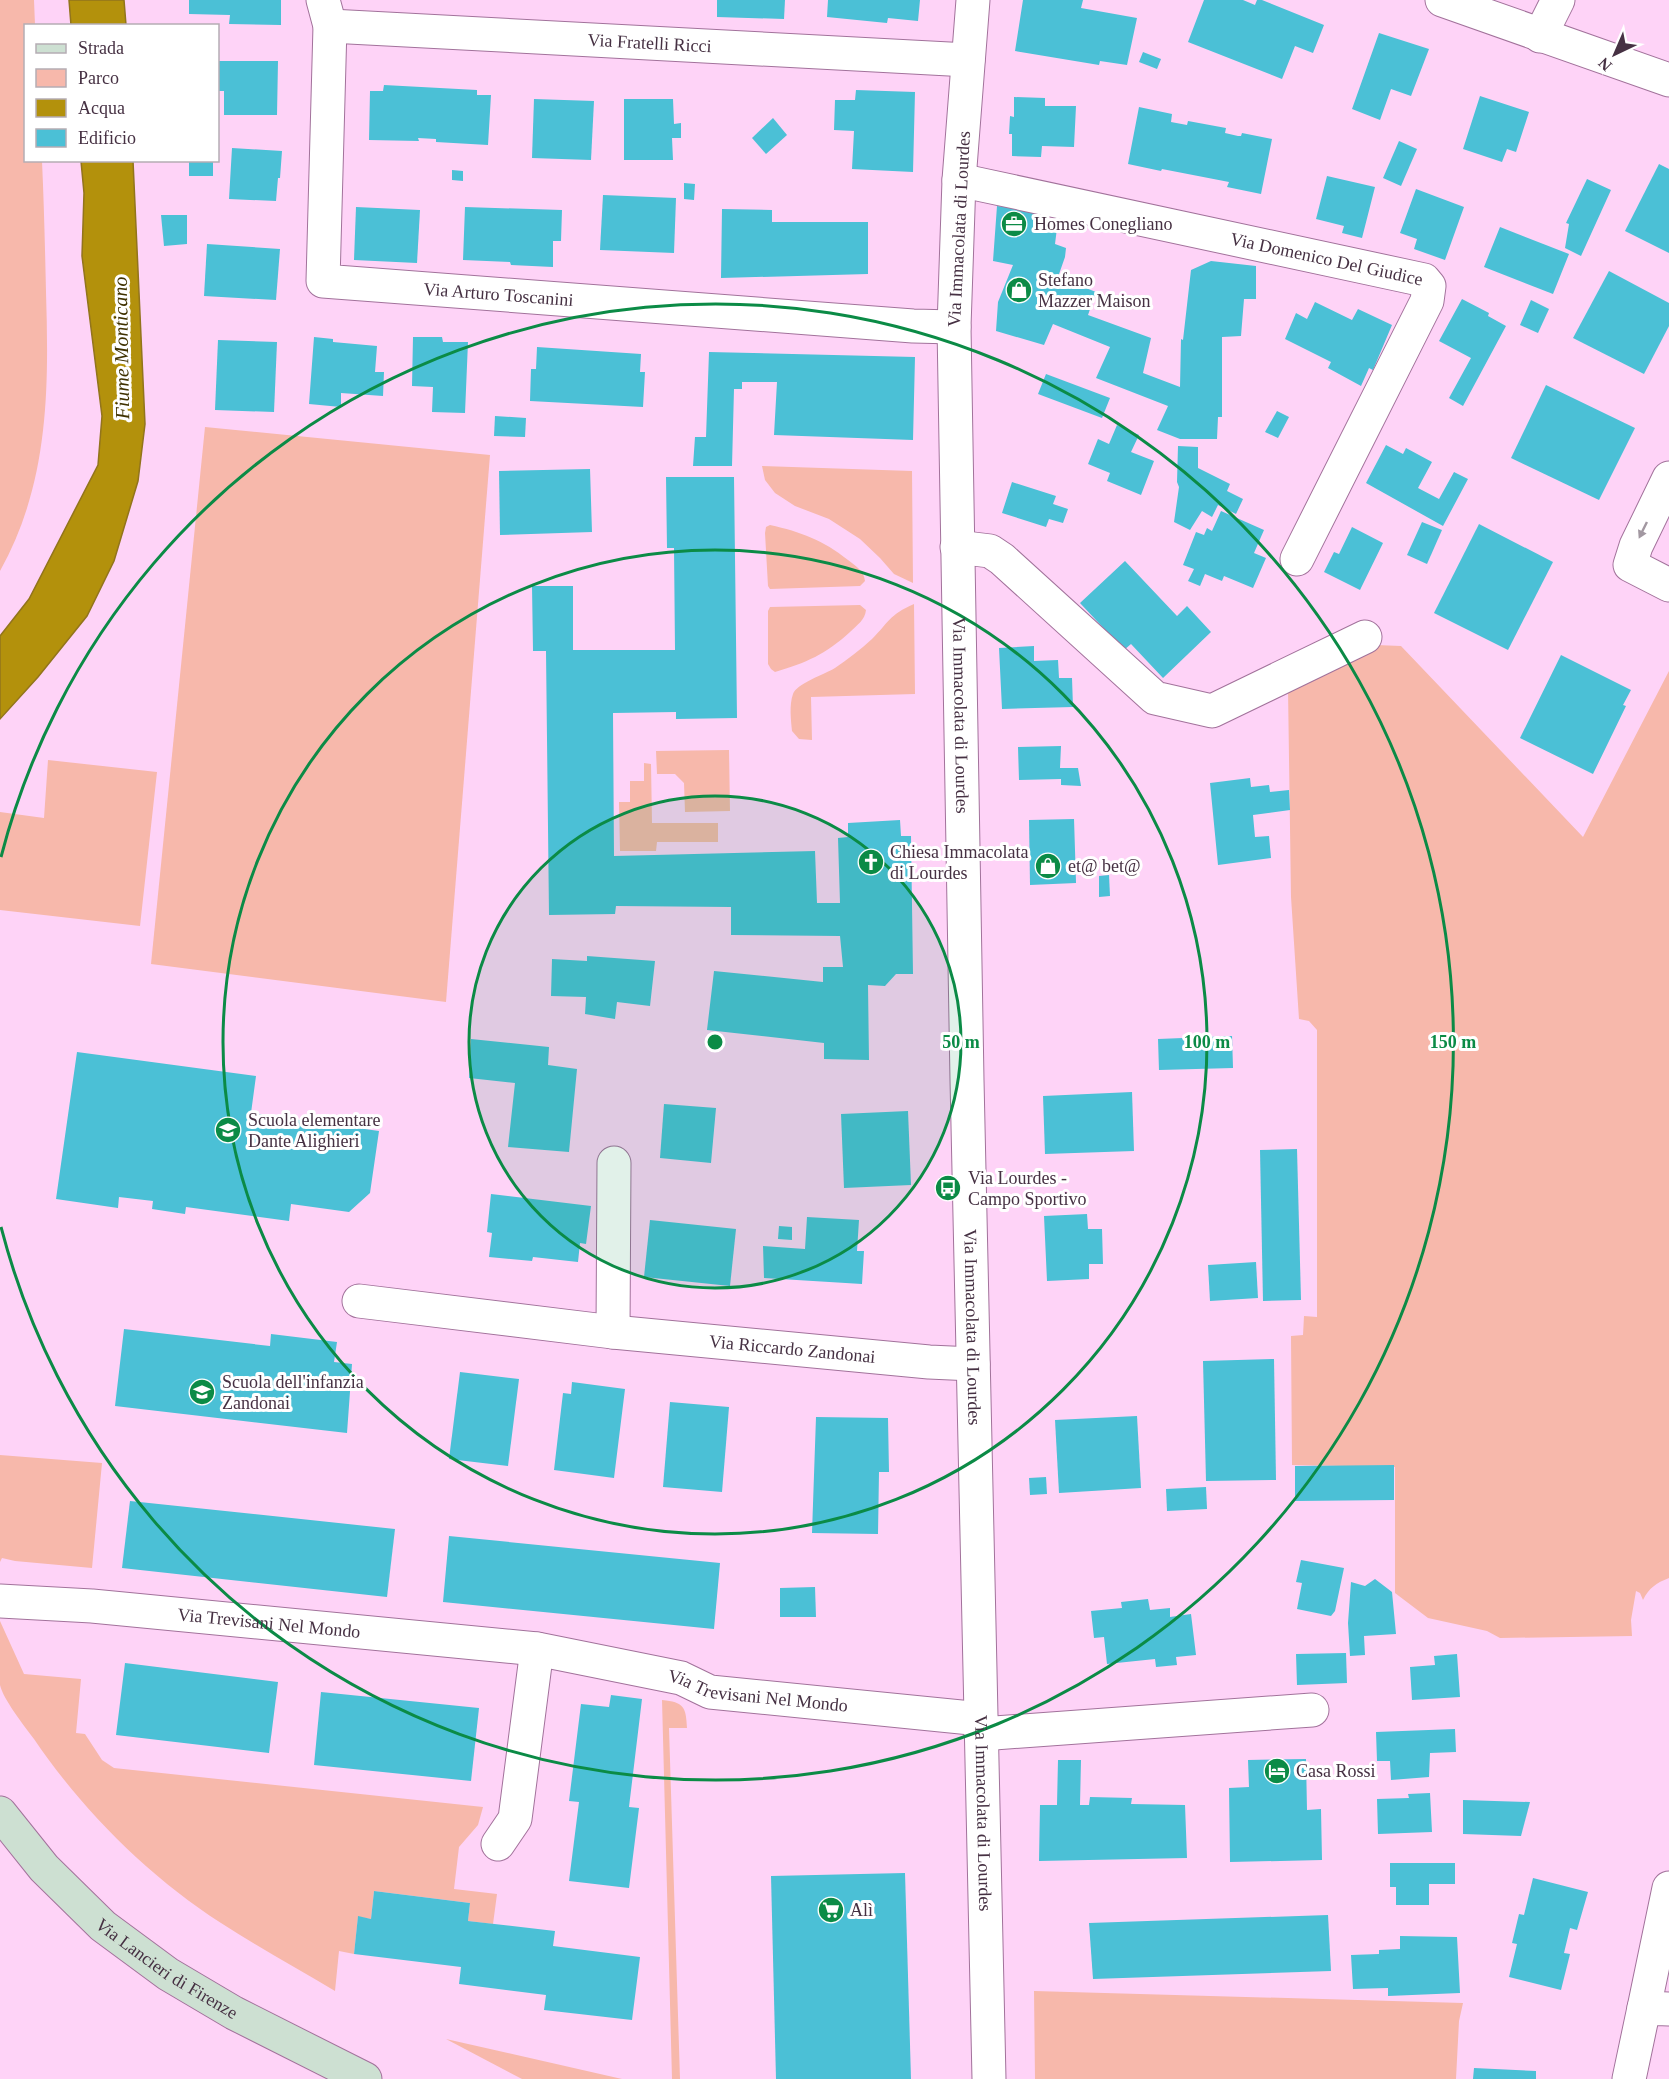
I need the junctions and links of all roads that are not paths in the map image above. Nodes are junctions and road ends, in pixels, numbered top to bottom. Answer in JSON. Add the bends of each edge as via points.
{"nodes":[{"id":1,"x":973,"y":0,"type":"edge"},
{"id":2,"x":1442,"y":0,"type":"edge"},
{"id":3,"x":1558,"y":0,"type":"edge"},
{"id":4,"x":327,"y":13,"type":"edge"},
{"id":5,"x":1540,"y":36,"type":"junction"},
{"id":6,"x":968,"y":60,"type":"junction"},
{"id":7,"x":1669,"y":80,"type":"edge"},
{"id":8,"x":959,"y":180,"type":"junction"},
{"id":9,"x":954,"y":327,"type":"junction"},
{"id":10,"x":1669,"y":478,"type":"edge"},
{"id":11,"x":957,"y":547,"type":"junction"},
{"id":12,"x":1297,"y":559,"type":"dead end"},
{"id":13,"x":1669,"y":585,"type":"edge"},
{"id":14,"x":1365,"y":637,"type":"dead end"},
{"id":15,"x":614,"y":1163,"type":"dead end"},
{"id":16,"x":359,"y":1301,"type":"dead end"},
{"id":17,"x":613,"y":1332,"type":"junction"},
{"id":18,"x":973,"y":1364,"type":"junction"},
{"id":19,"x":0,"y":1601,"type":"edge"},
{"id":20,"x":537,"y":1649,"type":"junction"},
{"id":21,"x":1311,"y":1710,"type":"dead end"},
{"id":22,"x":981,"y":1726,"type":"junction"},
{"id":23,"x":0,"y":1813,"type":"edge"},
{"id":24,"x":498,"y":1844,"type":"dead end"},
{"id":25,"x":1669,"y":1888,"type":"edge"},
{"id":26,"x":1656,"y":2009,"type":"edge"},
{"id":27,"x":365,"y":2079,"type":"edge"},
{"id":28,"x":989,"y":2079,"type":"edge"},
{"id":29,"x":1629,"y":2079,"type":"edge"}],
"edges":[{"from":1,"to":6,"type":"street","name":"Via Immacolata di Lourdes"},
{"from":2,"to":5,"type":"street"},
{"from":3,"to":5,"type":"street"},
{"from":4,"to":6,"type":"street","name":"Via Fratelli Ricci"},
{"from":4,"to":9,"type":"street","name":"Via Arturo Toscanini","via":[[323,280]]},
{"from":5,"to":7,"type":"street"},
{"from":6,"to":8,"type":"street","name":"Via Immacolata di Lourdes"},
{"from":8,"to":9,"type":"street","name":"Via Immacolata di Lourdes"},
{"from":8,"to":12,"type":"street","name":"Via Domenico Del Giudice","via":[[1424,280],[1430,292],[1427,301]]},
{"from":9,"to":11,"type":"street","name":"Via Immacolata di Lourdes"},
{"from":10,"to":13,"type":"street","one_way":true,"via":[[1630,565]]},
{"from":11,"to":14,"type":"street","via":[[990,551],[1002,559],[1155,698],[1212,711]]},
{"from":11,"to":18,"type":"street","name":"Via Immacolata di Lourdes"},
{"from":15,"to":17,"type":"street"},
{"from":16,"to":17,"type":"street","name":"Via Riccardo Zandonai"},
{"from":17,"to":18,"type":"street","name":"Via Riccardo Zandonai"},
{"from":18,"to":22,"type":"street","name":"Via Immacolata di Lourdes"},
{"from":19,"to":20,"type":"street","name":"Via Trevisani Nel Mondo","via":[[104,1607]]},
{"from":20,"to":22,"type":"street","name":"Via Trevisani Nel Mondo","via":[[681,1678],[710,1692]]},
{"from":20,"to":24,"type":"street","via":[[515,1819]]},
{"from":21,"to":22,"type":"street","name":"Via Trevisani Nel Mondo"},
{"from":22,"to":28,"type":"street","name":"Via Immacolata di Lourdes"},
{"from":23,"to":27,"type":"main road","name":"Via Lancieri di Firenze","via":[[44,1868],[103,1926],[168,1974],[234,2013]]},
{"from":25,"to":26,"type":"street"},
{"from":26,"to":29,"type":"street"}]}
